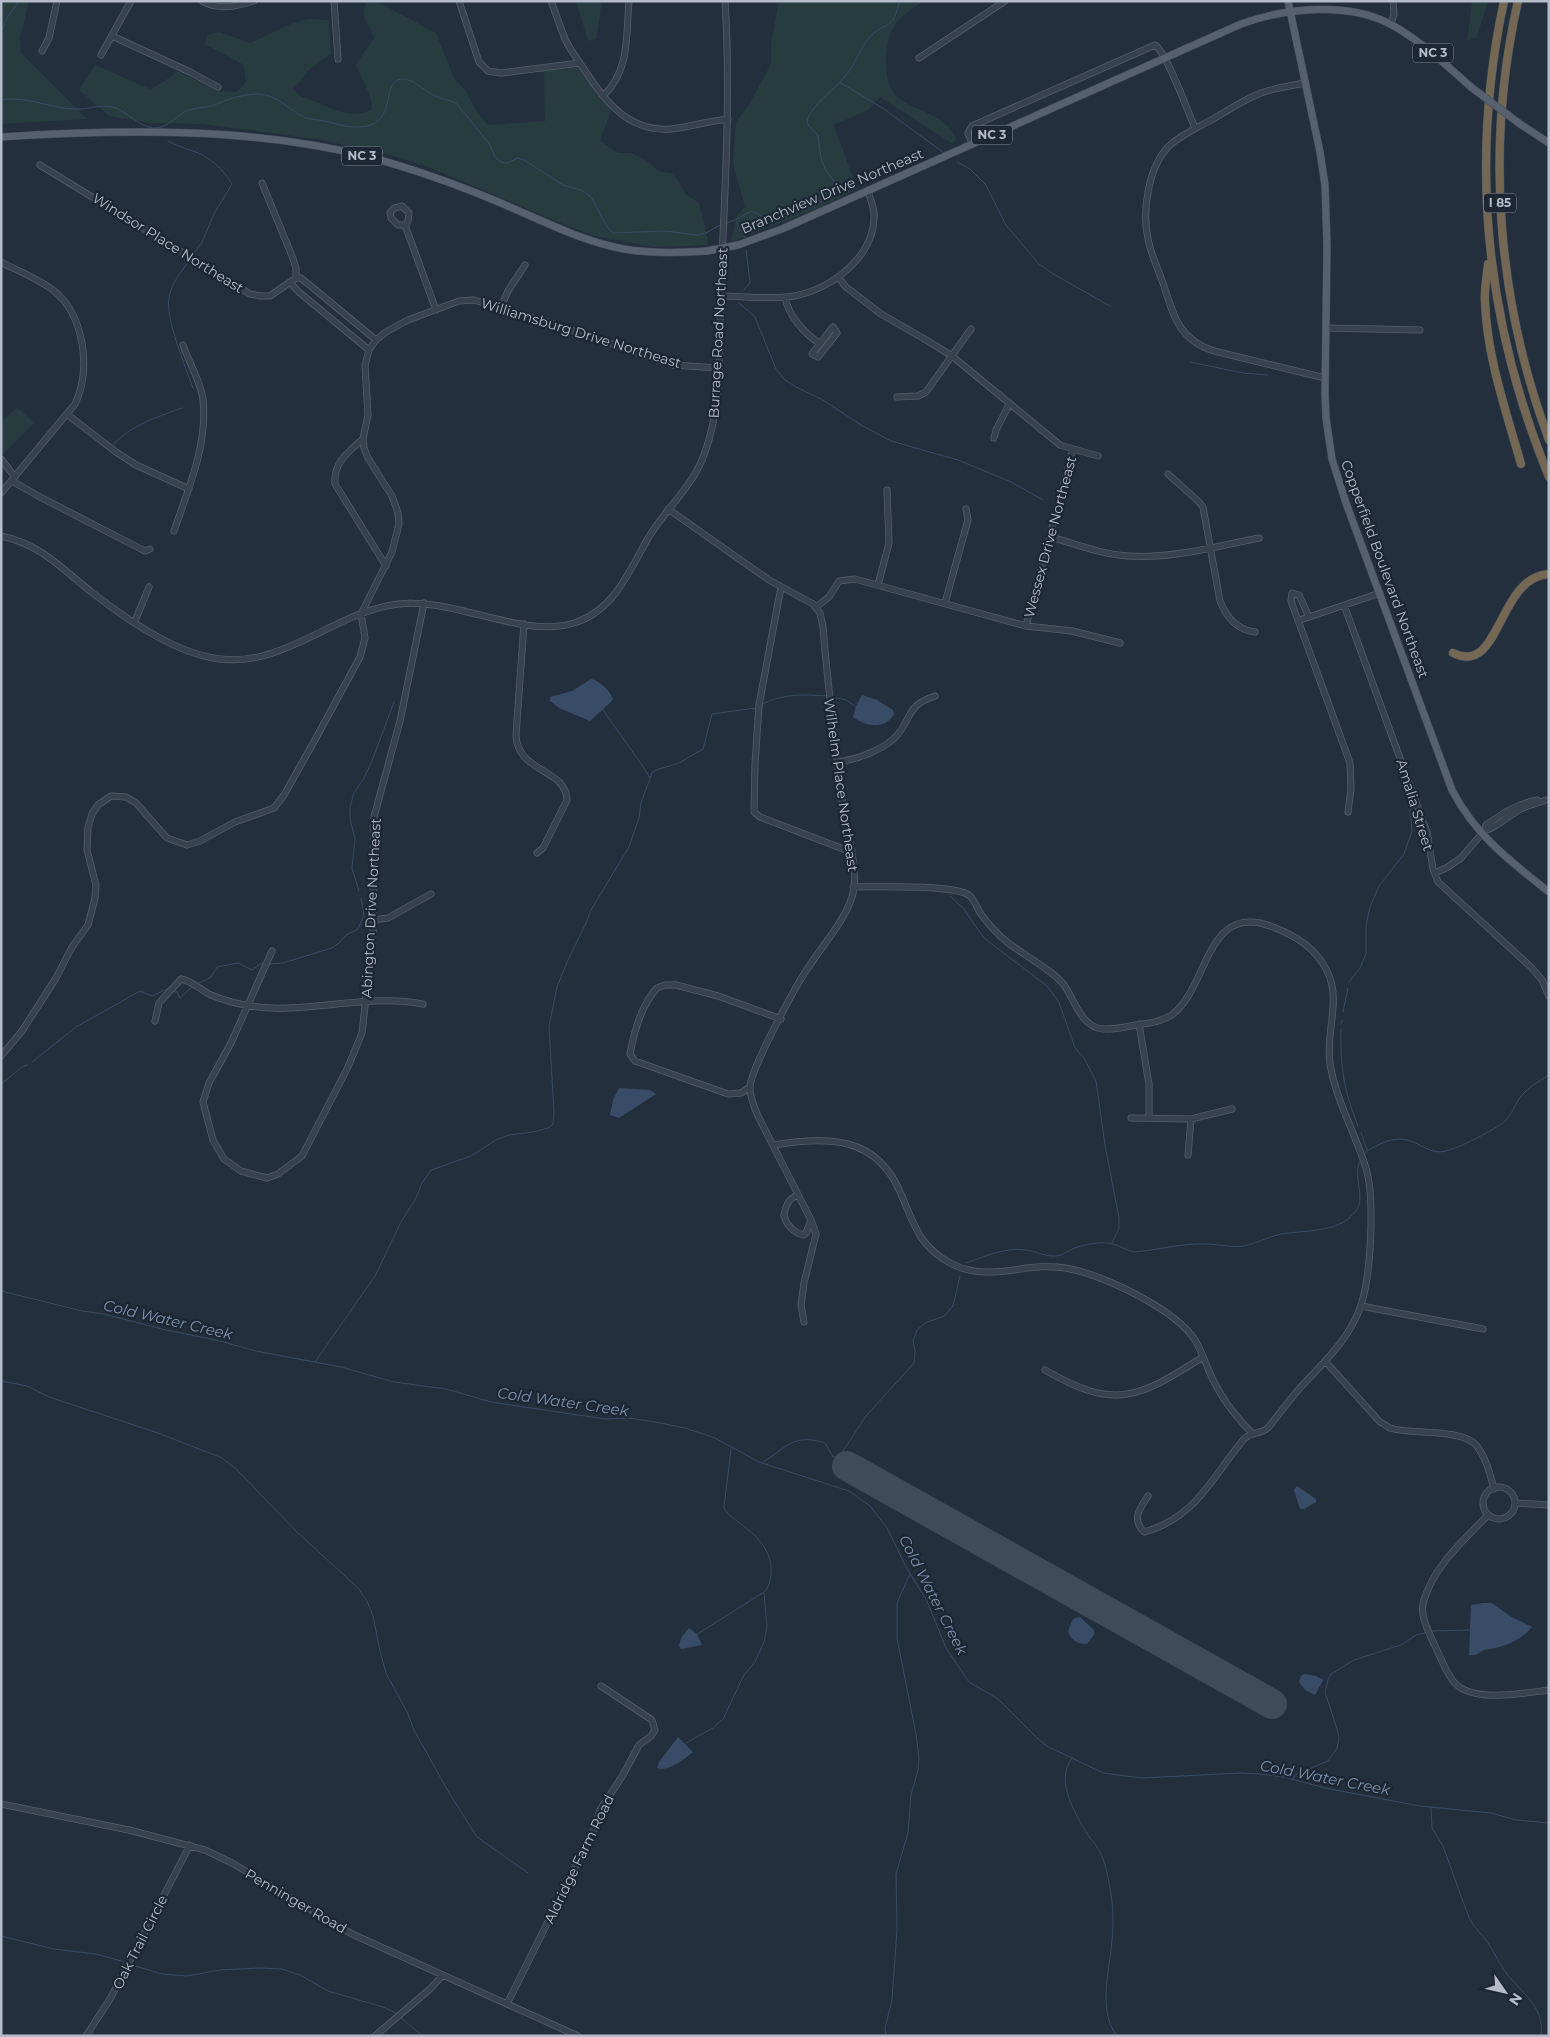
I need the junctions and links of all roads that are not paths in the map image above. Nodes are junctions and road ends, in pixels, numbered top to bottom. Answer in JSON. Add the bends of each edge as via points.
{"nodes":[{"id":1,"x":57,"y":1,"type":"edge"},
{"id":2,"x":131,"y":1,"type":"edge"},
{"id":3,"x":202,"y":1,"type":"edge"},
{"id":4,"x":254,"y":1,"type":"edge"},
{"id":5,"x":334,"y":1,"type":"edge"},
{"id":6,"x":459,"y":1,"type":"edge"},
{"id":7,"x":551,"y":1,"type":"edge"},
{"id":8,"x":629,"y":1,"type":"edge"},
{"id":9,"x":725,"y":1,"type":"edge"},
{"id":10,"x":1006,"y":1,"type":"edge"},
{"id":11,"x":1288,"y":1,"type":"edge"},
{"id":12,"x":1392,"y":1,"type":"edge"},
{"id":13,"x":1504,"y":1,"type":"edge"},
{"id":14,"x":1518,"y":1,"type":"edge"},
{"id":15,"x":1290,"y":11,"type":"junction"},
{"id":16,"x":1391,"y":24,"type":"junction"},
{"id":17,"x":112,"y":36,"type":"junction"},
{"id":18,"x":42,"y":51,"type":"dead end"},
{"id":19,"x":100,"y":56,"type":"dead end"},
{"id":20,"x":919,"y":58,"type":"dead end"},
{"id":21,"x":1165,"y":58,"type":"junction"},
{"id":22,"x":338,"y":60,"type":"dead end"},
{"id":23,"x":580,"y":63,"type":"junction"},
{"id":24,"x":1305,"y":82,"type":"junction"},
{"id":25,"x":218,"y":88,"type":"dead end"},
{"id":26,"x":604,"y":95,"type":"junction"},
{"id":27,"x":728,"y":119,"type":"junction"},
{"id":28,"x":1195,"y":128,"type":"junction"},
{"id":29,"x":1,"y":137,"type":"edge"},
{"id":30,"x":972,"y":143,"type":"junction"},
{"id":31,"x":1549,"y":143,"type":"edge"},
{"id":32,"x":40,"y":165,"type":"dead end"},
{"id":33,"x":262,"y":183,"type":"dead end"},
{"id":34,"x":868,"y":191,"type":"junction"},
{"id":35,"x":405,"y":225,"type":"dead end"},
{"id":36,"x":1489,"y":247,"type":"junction"},
{"id":37,"x":1,"y":262,"type":"edge"},
{"id":38,"x":525,"y":265,"type":"dead end"},
{"id":39,"x":838,"y":277,"type":"junction"},
{"id":40,"x":294,"y":280,"type":"junction"},
{"id":41,"x":721,"y":296,"type":"junction"},
{"id":42,"x":785,"y":297,"type":"junction"},
{"id":43,"x":501,"y":307,"type":"junction"},
{"id":44,"x":436,"y":310,"type":"junction"},
{"id":45,"x":1326,"y":328,"type":"junction"},
{"id":46,"x":971,"y":329,"type":"dead end"},
{"id":47,"x":1420,"y":330,"type":"dead end"},
{"id":48,"x":376,"y":340,"type":"junction"},
{"id":49,"x":819,"y":343,"type":"junction"},
{"id":50,"x":183,"y":345,"type":"dead end"},
{"id":51,"x":369,"y":350,"type":"junction"},
{"id":52,"x":952,"y":356,"type":"junction"},
{"id":53,"x":718,"y":368,"type":"junction"},
{"id":54,"x":1325,"y":378,"type":"junction"},
{"id":55,"x":896,"y":396,"type":"dead end"},
{"id":56,"x":1010,"y":403,"type":"junction"},
{"id":57,"x":68,"y":415,"type":"junction"},
{"id":58,"x":994,"y":438,"type":"dead end"},
{"id":59,"x":363,"y":439,"type":"junction"},
{"id":60,"x":1549,"y":440,"type":"edge"},
{"id":61,"x":1073,"y":449,"type":"junction"},
{"id":62,"x":1098,"y":456,"type":"dead end"},
{"id":63,"x":1,"y":459,"type":"edge"},
{"id":64,"x":1521,"y":464,"type":"dead end"},
{"id":65,"x":1,"y":466,"type":"edge"},
{"id":66,"x":8,"y":469,"type":"junction"},
{"id":67,"x":1168,"y":474,"type":"dead end"},
{"id":68,"x":1549,"y":477,"type":"edge"},
{"id":69,"x":14,"y":479,"type":"junction"},
{"id":70,"x":189,"y":489,"type":"junction"},
{"id":71,"x":887,"y":490,"type":"dead end"},
{"id":72,"x":1,"y":493,"type":"edge"},
{"id":73,"x":668,"y":509,"type":"junction"},
{"id":74,"x":966,"y":509,"type":"dead end"},
{"id":75,"x":174,"y":531,"type":"dead end"},
{"id":76,"x":1,"y":536,"type":"edge"},
{"id":77,"x":1050,"y":537,"type":"junction"},
{"id":78,"x":1259,"y":538,"type":"dead end"},
{"id":79,"x":1211,"y":548,"type":"junction"},
{"id":80,"x":150,"y":549,"type":"dead end"},
{"id":81,"x":386,"y":566,"type":"junction"},
{"id":82,"x":1549,"y":574,"type":"edge"},
{"id":83,"x":878,"y":585,"type":"junction"},
{"id":84,"x":149,"y":586,"type":"dead end"},
{"id":85,"x":781,"y":587,"type":"junction"},
{"id":86,"x":1380,"y":592,"type":"junction"},
{"id":87,"x":424,"y":603,"type":"junction"},
{"id":88,"x":945,"y":603,"type":"junction"},
{"id":89,"x":1344,"y":605,"type":"junction"},
{"id":90,"x":816,"y":607,"type":"junction"},
{"id":91,"x":361,"y":614,"type":"junction"},
{"id":92,"x":1309,"y":618,"type":"junction"},
{"id":93,"x":1300,"y":620,"type":"junction"},
{"id":94,"x":135,"y":621,"type":"junction"},
{"id":95,"x":524,"y":624,"type":"junction"},
{"id":96,"x":1026,"y":626,"type":"junction"},
{"id":97,"x":1255,"y":632,"type":"dead end"},
{"id":98,"x":1120,"y":643,"type":"dead end"},
{"id":99,"x":1453,"y":652,"type":"dead end"},
{"id":100,"x":934,"y":696,"type":"dead end"},
{"id":101,"x":837,"y":762,"type":"junction"},
{"id":102,"x":1547,"y":800,"type":"edge"},
{"id":103,"x":1348,"y":812,"type":"dead end"},
{"id":104,"x":1483,"y":832,"type":"junction"},
{"id":105,"x":851,"y":852,"type":"junction"},
{"id":106,"x":537,"y":853,"type":"dead end"},
{"id":107,"x":1435,"y":873,"type":"junction"},
{"id":108,"x":853,"y":887,"type":"junction"},
{"id":109,"x":1549,"y":892,"type":"edge"},
{"id":110,"x":431,"y":894,"type":"dead end"},
{"id":111,"x":373,"y":920,"type":"junction"},
{"id":112,"x":272,"y":950,"type":"dead end"},
{"id":113,"x":1549,"y":996,"type":"edge"},
{"id":114,"x":366,"y":1002,"type":"junction"},
{"id":115,"x":423,"y":1004,"type":"dead end"},
{"id":116,"x":248,"y":1006,"type":"junction"},
{"id":117,"x":781,"y":1018,"type":"junction"},
{"id":118,"x":154,"y":1021,"type":"dead end"},
{"id":119,"x":1139,"y":1024,"type":"junction"},
{"id":120,"x":1,"y":1056,"type":"edge"},
{"id":121,"x":750,"y":1087,"type":"junction"},
{"id":122,"x":1232,"y":1109,"type":"dead end"},
{"id":123,"x":1131,"y":1118,"type":"dead end"},
{"id":124,"x":1149,"y":1118,"type":"junction"},
{"id":125,"x":1191,"y":1119,"type":"junction"},
{"id":126,"x":773,"y":1145,"type":"junction"},
{"id":127,"x":1188,"y":1155,"type":"dead end"},
{"id":128,"x":798,"y":1195,"type":"junction"},
{"id":129,"x":811,"y":1220,"type":"junction"},
{"id":130,"x":1360,"y":1306,"type":"junction"},
{"id":131,"x":804,"y":1322,"type":"dead end"},
{"id":132,"x":1483,"y":1329,"type":"dead end"},
{"id":133,"x":1203,"y":1356,"type":"junction"},
{"id":134,"x":1325,"y":1361,"type":"junction"},
{"id":135,"x":1045,"y":1370,"type":"dead end"},
{"id":136,"x":1252,"y":1433,"type":"junction"},
{"id":137,"x":1494,"y":1488,"type":"junction"},
{"id":138,"x":1148,"y":1496,"type":"dead end"},
{"id":139,"x":1515,"y":1503,"type":"junction"},
{"id":140,"x":1549,"y":1505,"type":"edge"},
{"id":141,"x":1488,"y":1515,"type":"junction"},
{"id":142,"x":601,"y":1686,"type":"dead end"},
{"id":143,"x":1549,"y":1690,"type":"edge"},
{"id":144,"x":1,"y":1804,"type":"edge"},
{"id":145,"x":190,"y":1845,"type":"junction"},
{"id":146,"x":442,"y":1976,"type":"junction"},
{"id":147,"x":507,"y":2004,"type":"junction"},
{"id":148,"x":86,"y":2036,"type":"edge"},
{"id":149,"x":375,"y":2036,"type":"edge"},
{"id":150,"x":578,"y":2036,"type":"edge"}],
"edges":[{"from":1,"to":18,"type":"street","via":[[49,38]]},
{"from":2,"to":17,"type":"street"},
{"from":3,"to":4,"type":"street","via":[[226,7]]},
{"from":5,"to":22,"type":"street"},
{"from":6,"to":23,"type":"street","via":[[479,62],[488,71],[501,73]]},
{"from":7,"to":23,"type":"street","via":[[565,40]]},
{"from":8,"to":26,"type":"street","via":[[623,68]]},
{"from":9,"to":27,"type":"street","name":"Burrage Road Northeast"},
{"from":10,"to":20,"type":"street"},
{"from":11,"to":15,"type":"main road","name":"Copperfield Boulevard Northeast"},
{"from":12,"to":16,"type":"street","via":[[1394,14]]},
{"from":13,"to":36,"type":"highway","number":"I 85","via":[[1487,122],[1485,177]]},
{"from":14,"to":60,"type":"highway","number":"I 85","via":[[1502,100],[1499,158],[1501,218],[1516,326]]},
{"from":15,"to":16,"type":"main road","name":"Branchview Drive Northeast","number":"NC 3","via":[[1360,15]]},
{"from":15,"to":21,"type":"main road","name":"Branchview Drive Northeast","number":"NC 3","via":[[1246,22]]},
{"from":15,"to":24,"type":"main road","name":"Copperfield Boulevard Northeast"},
{"from":16,"to":31,"type":"main road","number":"NC 3","bridge":true},
{"from":17,"to":19,"type":"street"},
{"from":17,"to":25,"type":"street"},
{"from":21,"to":28,"type":"street"},
{"from":21,"to":30,"type":"main road","name":"Branchview Drive Northeast","number":"NC 3"},
{"from":21,"to":30,"type":"street","via":[[1158,46],[1148,47],[972,126],[968,133]]},
{"from":23,"to":26,"type":"street"},
{"from":24,"to":28,"type":"street","via":[[1260,94]]},
{"from":24,"to":45,"type":"main road","name":"Copperfield Boulevard Northeast","via":[[1325,185]]},
{"from":26,"to":27,"type":"street","via":[[620,114],[644,127],[669,129]]},
{"from":27,"to":41,"type":"street","name":"Burrage Road Northeast"},
{"from":28,"to":54,"type":"street","via":[[1176,140],[1162,155],[1154,172],[1146,210],[1148,240],[1179,326],[1200,346]]},
{"from":29,"to":34,"type":"main road","name":"Branchview Drive Northeast","number":"NC 3","bridge":true,"via":[[62,133],[173,134],[311,146],[368,157],[419,172],[571,233],[647,252],[707,251],[738,245]]},
{"from":30,"to":34,"type":"main road","name":"Branchview Drive Northeast","number":"NC 3"},
{"from":32,"to":40,"type":"street","name":"Windsor Place Northeast","via":[[250,294],[270,296]]},
{"from":33,"to":40,"type":"street","via":[[296,268]]},
{"from":34,"to":39,"type":"street","via":[[874,214],[872,230],[858,257]]},
{"from":35,"to":44,"type":"street"},
{"from":36,"to":64,"type":"highway","via":[[1485,301],[1489,336],[1499,388]]},
{"from":36,"to":68,"type":"highway","number":"I 85","via":[[1500,320],[1513,376]]},
{"from":37,"to":57,"type":"street","via":[[54,291],[76,324],[83,350],[83,371],[81,392]]},
{"from":38,"to":43,"type":"street"},
{"from":39,"to":42,"type":"street","via":[[819,289]]},
{"from":39,"to":52,"type":"street","via":[[881,314]]},
{"from":40,"to":48,"type":"street","via":[[301,278]]},
{"from":40,"to":51,"type":"street","via":[[293,286],[300,293]]},
{"from":41,"to":42,"type":"street"},
{"from":41,"to":53,"type":"street","name":"Burrage Road Northeast"},
{"from":42,"to":49,"type":"street","via":[[789,311],[807,334]]},
{"from":43,"to":44,"type":"street","name":"Williamsburg Drive Northeast","via":[[468,300]]},
{"from":43,"to":53,"type":"street","name":"Williamsburg Drive Northeast","via":[[674,365]]},
{"from":44,"to":48,"type":"street","name":"Williamsburg Drive Northeast","via":[[392,328]]},
{"from":45,"to":47,"type":"street"},
{"from":45,"to":54,"type":"main road","name":"Copperfield Boulevard Northeast"},
{"from":46,"to":52,"type":"street"},
{"from":48,"to":51,"type":"street","name":"Williamsburg Drive Northeast"},
{"from":49,"to":49,"type":"street","via":[[812,354],[818,357],[837,333],[836,329],[833,327]]},
{"from":50,"to":70,"type":"street","via":[[203,398],[197,465]]},
{"from":51,"to":59,"type":"street","name":"Williamsburg Drive Northeast","via":[[364,372],[368,415]]},
{"from":52,"to":55,"type":"street","via":[[926,392],[918,396]]},
{"from":52,"to":56,"type":"street"},
{"from":53,"to":73,"type":"street","name":"Burrage Road Northeast","via":[[715,416],[706,449],[694,478]]},
{"from":54,"to":86,"type":"main road","name":"Copperfield Boulevard Northeast","via":[[1326,420],[1332,459]]},
{"from":56,"to":58,"type":"street"},
{"from":56,"to":61,"type":"street","via":[[1056,442]]},
{"from":57,"to":69,"type":"street"},
{"from":57,"to":70,"type":"street","via":[[136,465]]},
{"from":59,"to":81,"type":"street","name":"Williamsburg Drive Northeast","via":[[368,458],[392,496],[398,513],[396,541]]},
{"from":59,"to":81,"type":"street","via":[[338,464],[335,484]]},
{"from":61,"to":62,"type":"street"},
{"from":61,"to":77,"type":"street","name":"Wessex Drive Northeast"},
{"from":63,"to":66,"type":"street"},
{"from":65,"to":66,"type":"street"},
{"from":66,"to":69,"type":"street"},
{"from":67,"to":79,"type":"street","via":[[1203,507]]},
{"from":69,"to":72,"type":"street"},
{"from":69,"to":80,"type":"street","via":[[40,497],[139,548]]},
{"from":70,"to":75,"type":"street"},
{"from":71,"to":83,"type":"street","via":[[889,543]]},
{"from":73,"to":85,"type":"street"},
{"from":73,"to":95,"type":"street","name":"Burrage Road Northeast","via":[[624,582],[606,604],[591,615],[567,625]]},
{"from":74,"to":88,"type":"street","via":[[968,520]]},
{"from":76,"to":94,"type":"street","name":"Burrage Road Northeast","via":[[39,550],[98,597]]},
{"from":77,"to":79,"type":"street","via":[[1129,556]]},
{"from":77,"to":96,"type":"street","name":"Wessex Drive Northeast"},
{"from":78,"to":79,"type":"street"},
{"from":79,"to":97,"type":"street","via":[[1225,612],[1242,628]]},
{"from":81,"to":91,"type":"street","name":"Williamsburg Drive Northeast"},
{"from":82,"to":99,"type":"highway","via":[[1535,576],[1521,587],[1483,650],[1468,656]]},
{"from":83,"to":88,"type":"street"},
{"from":83,"to":90,"type":"street","via":[[855,579],[839,581]]},
{"from":84,"to":94,"type":"street"},
{"from":85,"to":90,"type":"street"},
{"from":85,"to":105,"type":"street","via":[[759,705],[754,812],[757,816]]},
{"from":86,"to":89,"type":"street"},
{"from":86,"to":104,"type":"main road","name":"Copperfield Boulevard Northeast","via":[[1452,790]]},
{"from":87,"to":91,"type":"street","name":"Burrage Road Northeast","via":[[384,607]]},
{"from":87,"to":95,"type":"street","name":"Burrage Road Northeast"},
{"from":87,"to":111,"type":"street","name":"Abington Drive Northeast","via":[[400,721],[374,817]]},
{"from":88,"to":96,"type":"street"},
{"from":89,"to":92,"type":"street"},
{"from":89,"to":107,"type":"street","name":"Amalia Street","via":[[1426,832]]},
{"from":90,"to":101,"type":"street","name":"Wilhelm Place Northeast","via":[[823,627]]},
{"from":91,"to":94,"type":"street","name":"Burrage Road Northeast","via":[[283,650],[241,660],[196,654]]},
{"from":91,"to":120,"type":"street","via":[[364,638],[360,657],[274,808],[187,845],[167,838],[136,803],[126,797],[111,796],[98,804],[88,827],[88,850],[96,885],[88,925],[26,1024]]},
{"from":92,"to":93,"type":"street"},
{"from":92,"to":93,"type":"street","via":[[1299,595],[1292,593],[1290,597]]},
{"from":93,"to":103,"type":"street","via":[[1350,763]]},
{"from":95,"to":106,"type":"street","via":[[516,734],[518,749],[525,759],[555,779],[567,792],[567,800],[543,848]]},
{"from":96,"to":98,"type":"street","via":[[1072,631]]},
{"from":100,"to":101,"type":"street","via":[[920,701],[908,714],[898,734],[884,746],[852,760]]},
{"from":101,"to":105,"type":"street","name":"Wilhelm Place Northeast"},
{"from":102,"to":104,"type":"street","via":[[1521,803],[1486,825]]},
{"from":104,"to":107,"type":"street","via":[[1461,858]]},
{"from":104,"to":109,"type":"main road","name":"Copperfield Boulevard Northeast","via":[[1502,854]]},
{"from":105,"to":108,"type":"street","name":"Wilhelm Place Northeast"},
{"from":107,"to":113,"type":"street","name":"Amalia Street","via":[[1438,882],[1451,895],[1531,967]]},
{"from":108,"to":117,"type":"street","name":"Wilhelm Place Northeast","via":[[845,912],[808,967]]},
{"from":108,"to":119,"type":"street","via":[[951,890],[968,895],[998,935],[1064,985],[1090,1024],[1103,1029]]},
{"from":110,"to":111,"type":"street","via":[[388,918]]},
{"from":111,"to":114,"type":"street","name":"Abington Drive Northeast"},
{"from":112,"to":116,"type":"street","name":"Abington Drive Northeast"},
{"from":114,"to":115,"type":"street"},
{"from":114,"to":116,"type":"street","via":[[272,1008]]},
{"from":114,"to":116,"type":"street","name":"Abington Drive Northeast","via":[[360,1039],[305,1152],[286,1169],[266,1178],[241,1171],[224,1159],[213,1140],[204,1110],[207,1088]]},
{"from":116,"to":118,"type":"street","via":[[211,995],[191,981],[181,979],[159,1003]]},
{"from":117,"to":121,"type":"street","name":"Wilhelm Place Northeast"},
{"from":117,"to":121,"type":"street","via":[[718,996],[671,985],[656,988],[644,1009],[632,1039],[630,1054],[635,1061],[728,1094],[741,1093]]},
{"from":119,"to":124,"type":"street","via":[[1149,1084]]},
{"from":119,"to":130,"type":"street","via":[[1168,1018],[1178,1009],[1192,990],[1217,939],[1232,927],[1247,923],[1264,924],[1301,940],[1315,953],[1332,986],[1330,1065],[1371,1191],[1366,1285]]},
{"from":121,"to":126,"type":"street","via":[[754,1107]]},
{"from":122,"to":125,"type":"street"},
{"from":123,"to":124,"type":"street"},
{"from":124,"to":125,"type":"street"},
{"from":125,"to":127,"type":"street"},
{"from":126,"to":128,"type":"street"},
{"from":126,"to":133,"type":"street","via":[[824,1139],[863,1151],[879,1162],[894,1180],[921,1238],[949,1263],[988,1273],[1048,1266],[1096,1275],[1174,1318],[1190,1333]]},
{"from":128,"to":129,"type":"street"},
{"from":128,"to":129,"type":"street","via":[[792,1197],[785,1210],[785,1220],[796,1232],[804,1235]]},
{"from":129,"to":131,"type":"street","via":[[816,1234],[804,1283]]},
{"from":130,"to":132,"type":"street"},
{"from":130,"to":134,"type":"street","via":[[1345,1338]]},
{"from":133,"to":135,"type":"street","via":[[1152,1387],[1123,1395],[1096,1393],[1072,1385]]},
{"from":133,"to":136,"type":"street","via":[[1226,1402]]},
{"from":134,"to":136,"type":"street","via":[[1264,1432]]},
{"from":134,"to":137,"type":"street","via":[[1380,1422],[1391,1428],[1437,1432],[1471,1440],[1487,1464]]},
{"from":136,"to":138,"type":"street","via":[[1193,1505],[1144,1532],[1136,1514]]},
{"from":137,"to":139,"type":"street","via":[[1508,1490]]},
{"from":137,"to":141,"type":"street","via":[[1484,1500]]},
{"from":139,"to":140,"type":"street"},
{"from":139,"to":141,"type":"street","via":[[1512,1513],[1503,1519]]},
{"from":141,"to":143,"type":"street","via":[[1449,1555],[1428,1590],[1423,1602],[1426,1627],[1454,1683],[1471,1694],[1524,1694]]},
{"from":142,"to":147,"type":"street","name":"Aldridge Farm Road","via":[[652,1720],[655,1730],[639,1745],[600,1810],[594,1829]]},
{"from":144,"to":145,"type":"street","name":"Penninger Road"},
{"from":145,"to":146,"type":"street","name":"Penninger Road","via":[[225,1860],[344,1930]]},
{"from":145,"to":148,"type":"street","name":"Oak Trail Circle","via":[[110,1999]]},
{"from":146,"to":147,"type":"street","name":"Penninger Road"},
{"from":146,"to":149,"type":"street"},
{"from":147,"to":150,"type":"street","name":"Penninger Road"}]}
